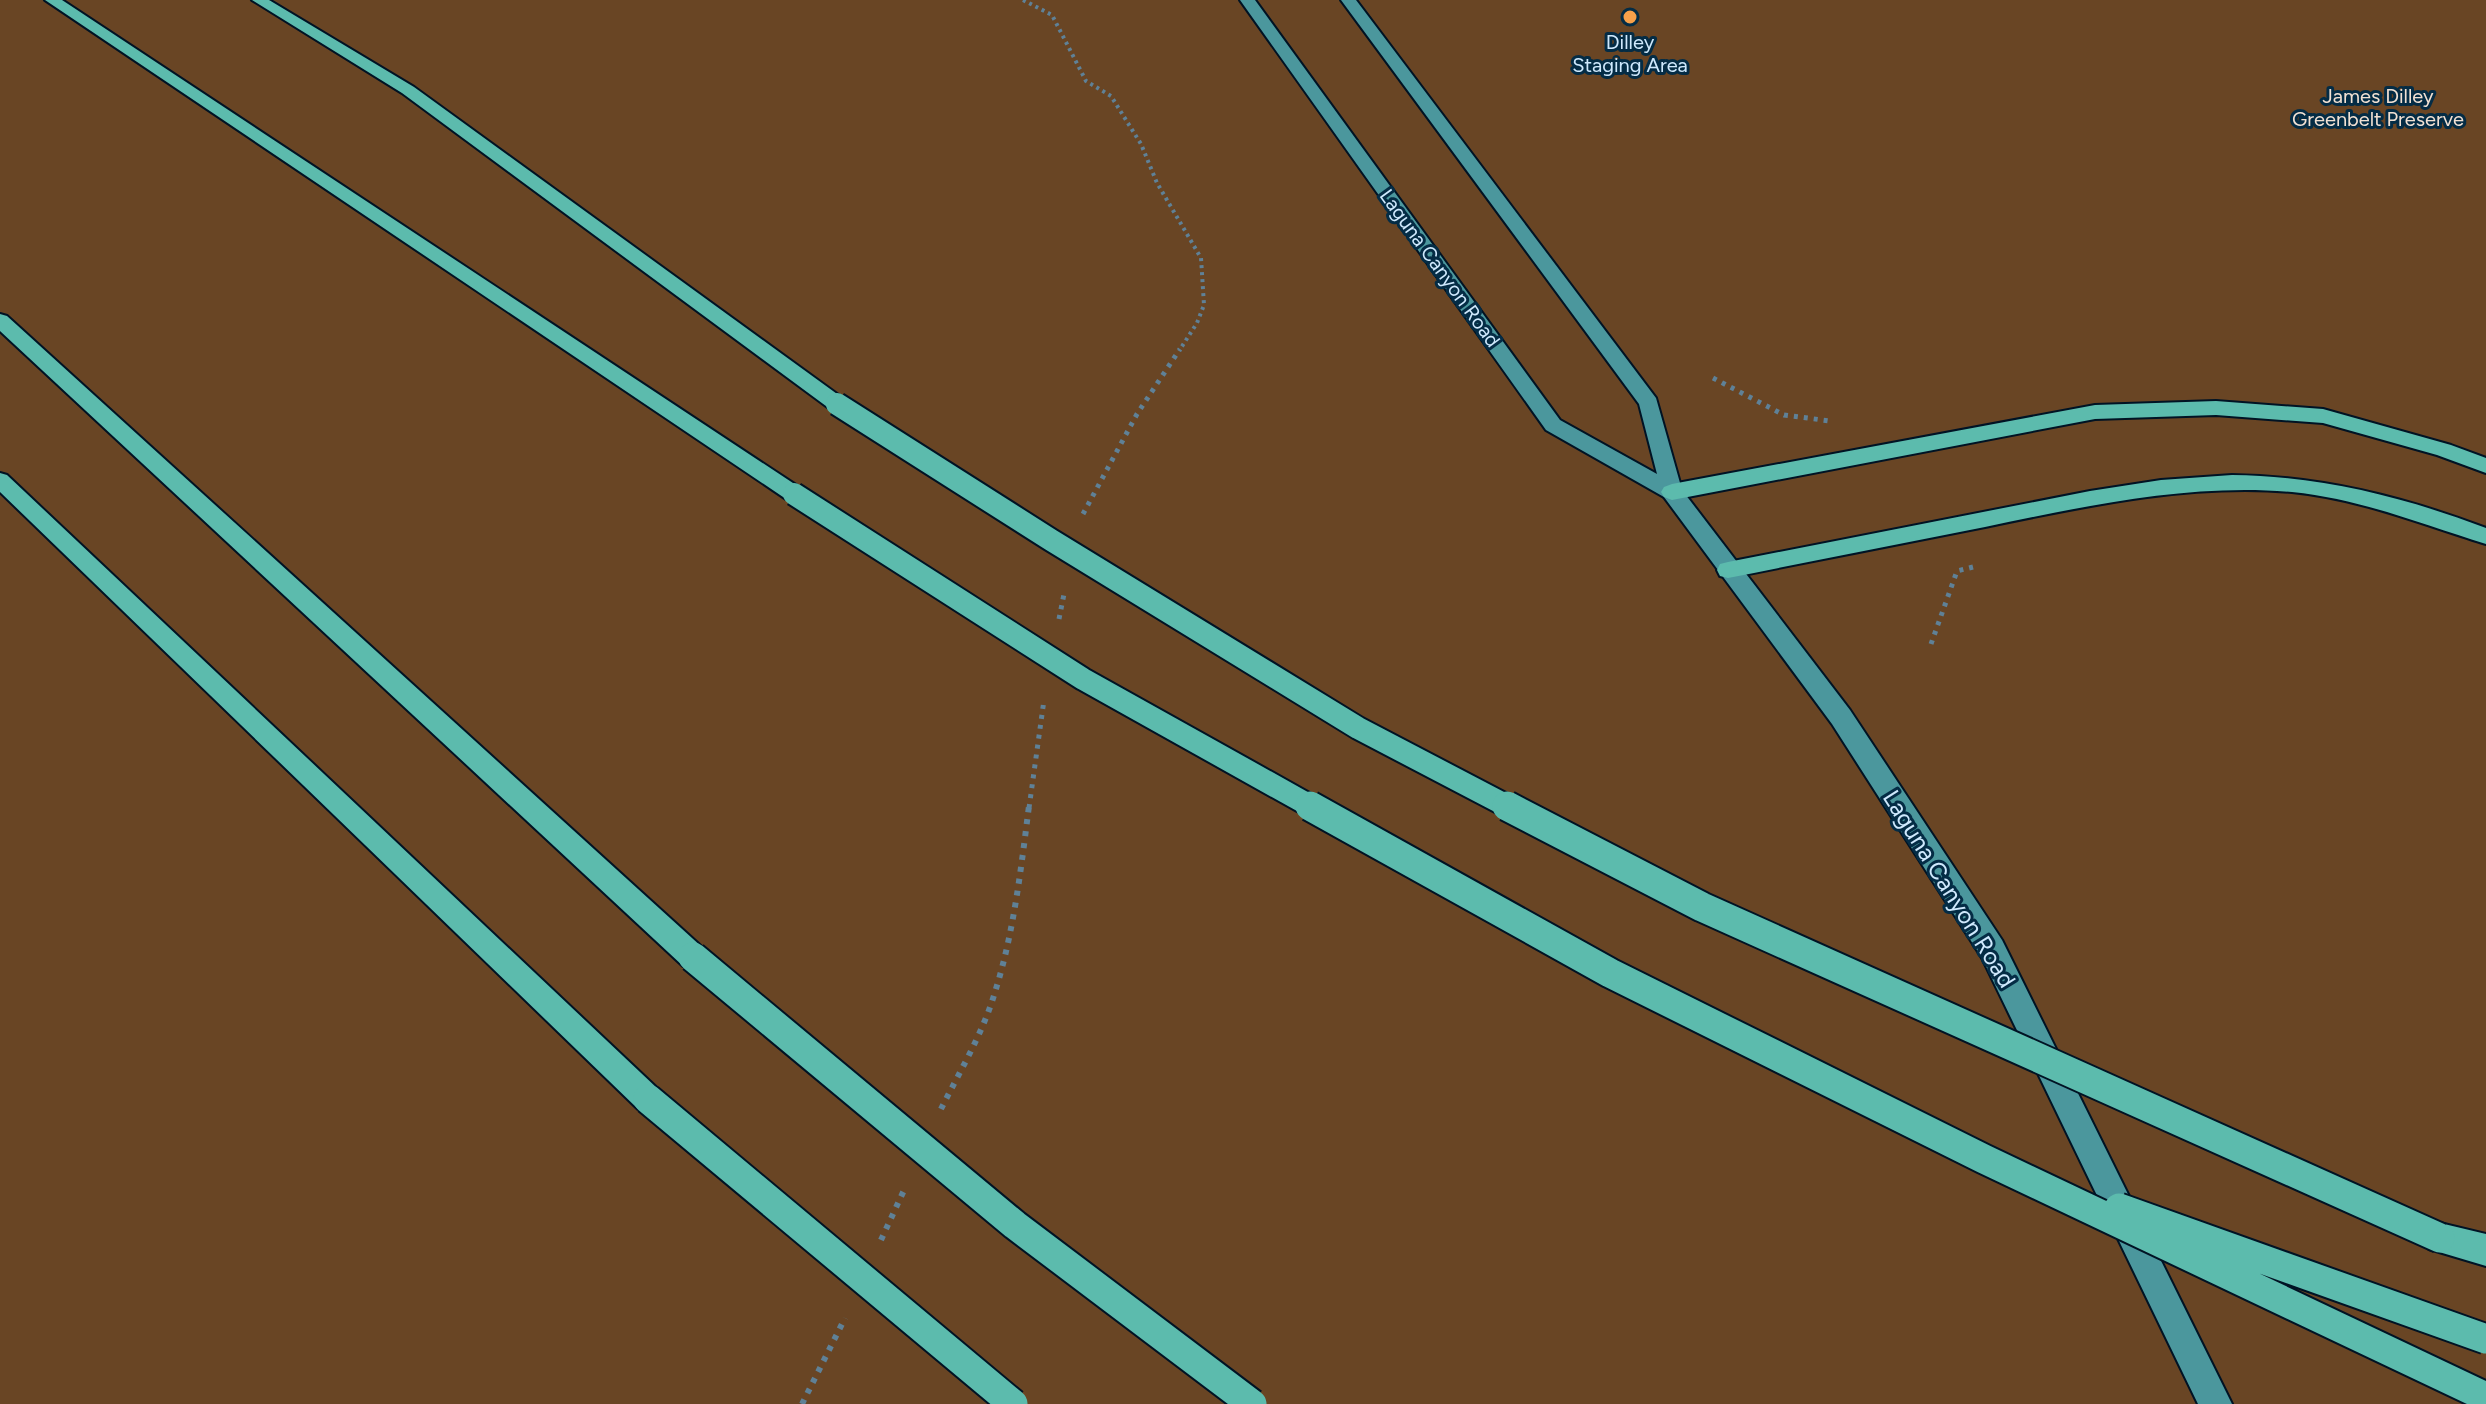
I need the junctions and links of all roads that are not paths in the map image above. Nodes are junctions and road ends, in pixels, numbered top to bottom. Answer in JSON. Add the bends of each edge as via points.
{"nodes":[{"id":1,"x":52,"y":0,"type":"edge"},
{"id":2,"x":259,"y":0,"type":"edge"},
{"id":3,"x":1247,"y":0,"type":"edge"},
{"id":4,"x":1348,"y":0,"type":"edge"},
{"id":5,"x":0,"y":320,"type":"edge"},
{"id":6,"x":2486,"y":466,"type":"edge"},
{"id":7,"x":0,"y":480,"type":"edge"},
{"id":8,"x":1672,"y":492,"type":"junction"},
{"id":9,"x":2486,"y":536,"type":"edge"},
{"id":10,"x":1728,"y":570,"type":"junction"},
{"id":11,"x":1984,"y":1159,"type":"junction"},
{"id":12,"x":2486,"y":1250,"type":"edge"},
{"id":13,"x":2486,"y":1339,"type":"edge"},
{"id":14,"x":2486,"y":1397,"type":"edge"},
{"id":15,"x":1013,"y":1404,"type":"edge"},
{"id":16,"x":1252,"y":1404,"type":"edge"},
{"id":17,"x":2215,"y":1404,"type":"edge"}],
"edges":[{"from":1,"to":11,"type":"highway","bridge":true,"via":[[794,494],[1097,687],[1610,973]]},
{"from":2,"to":12,"type":"highway","bridge":true,"via":[[420,98],[837,404],[1358,728],[1702,907],[2440,1238]]},
{"from":3,"to":8,"type":"main road","name":"Laguna Canyon Road","via":[[1553,425]]},
{"from":4,"to":8,"type":"main road","name":"Laguna Canyon Road","via":[[1649,403]]},
{"from":5,"to":16,"type":"highway","bridge":true,"via":[[693,957],[1015,1225]]},
{"from":6,"to":8,"type":"highway","via":[[2323,416],[2155,408],[2095,412]]},
{"from":7,"to":15,"type":"highway","bridge":true,"via":[[648,1099]]},
{"from":8,"to":10,"type":"main road","name":"Laguna Canyon Road"},
{"from":9,"to":10,"type":"highway","via":[[2356,495],[2270,483],[2198,483]]},
{"from":10,"to":17,"type":"main road","name":"Laguna Canyon Road","via":[[1841,717],[1992,949]]},
{"from":11,"to":13,"type":"highway","bridge":true},
{"from":11,"to":14,"type":"highway","bridge":true}]}
